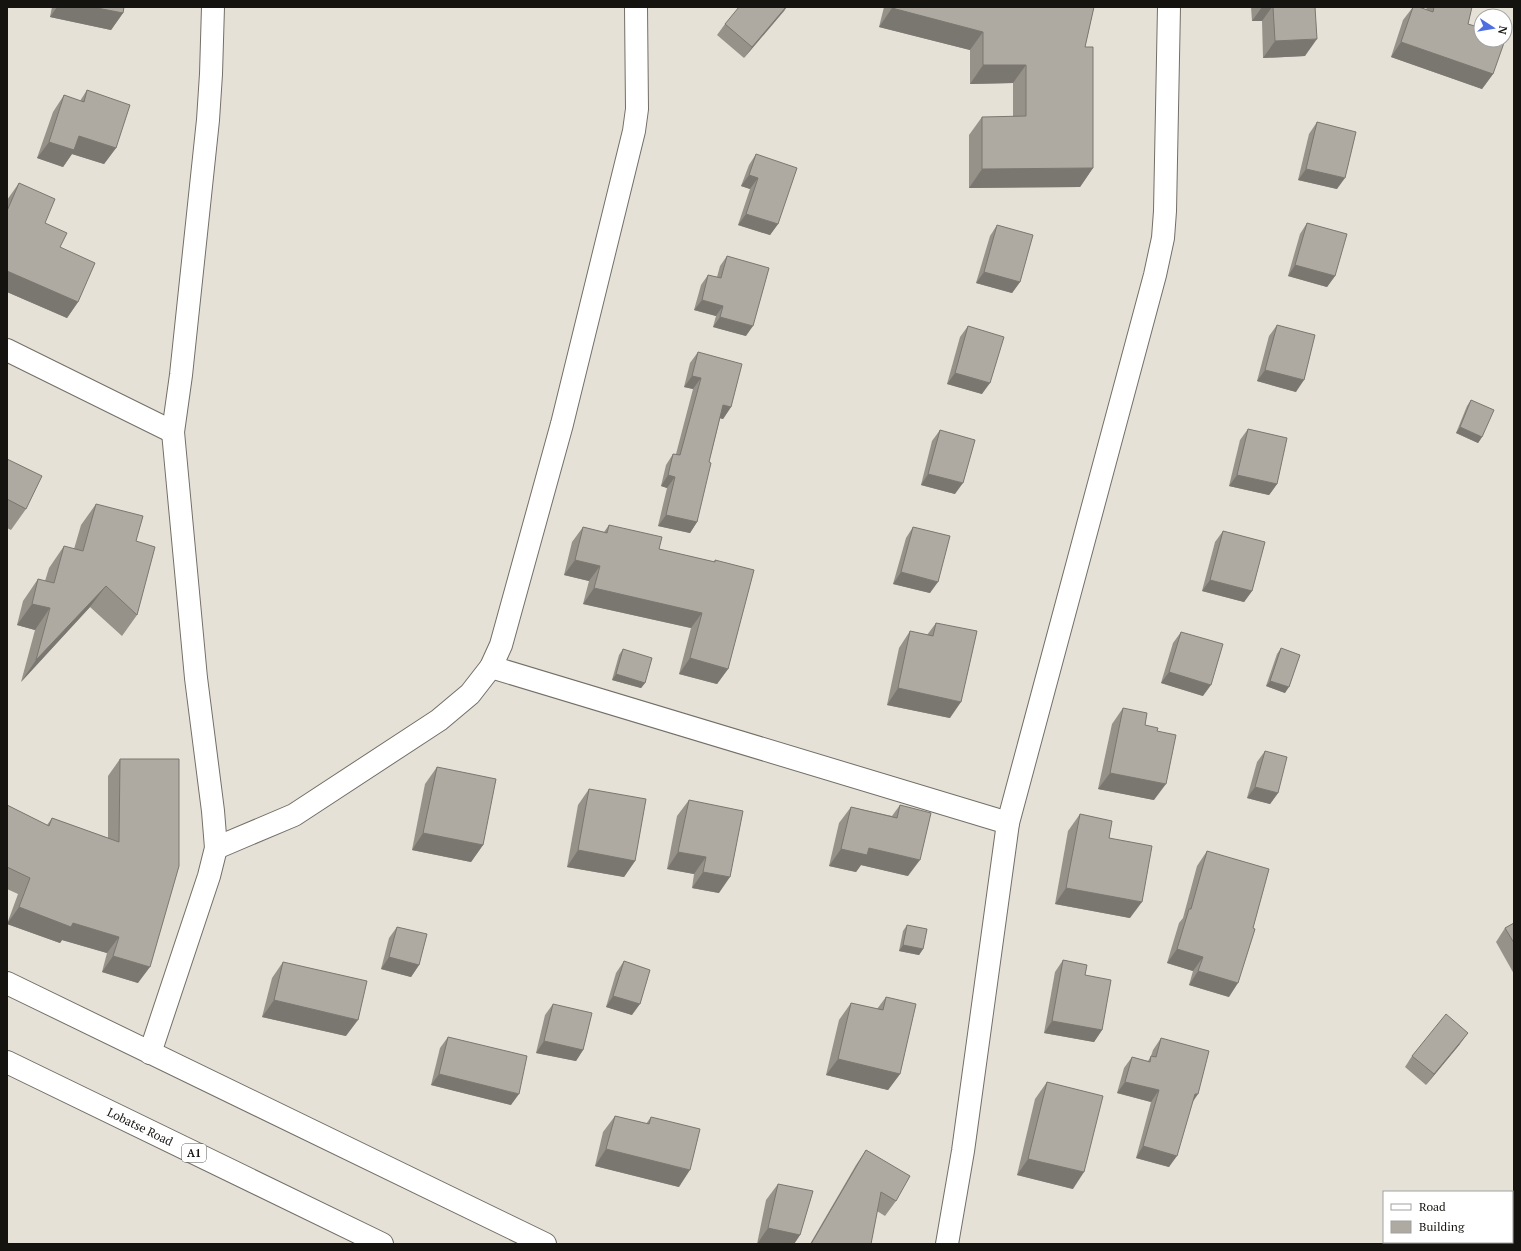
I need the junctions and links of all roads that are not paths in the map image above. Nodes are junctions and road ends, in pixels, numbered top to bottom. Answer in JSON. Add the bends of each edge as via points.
{"nodes":[{"id":1,"x":213,"y":7,"type":"edge"},
{"id":2,"x":636,"y":7,"type":"edge"},
{"id":3,"x":1168,"y":7,"type":"edge"},
{"id":4,"x":7,"y":350,"type":"edge"},
{"id":5,"x":173,"y":432,"type":"junction"},
{"id":6,"x":491,"y":666,"type":"junction"},
{"id":7,"x":1008,"y":823,"type":"junction"},
{"id":8,"x":216,"y":848,"type":"junction"},
{"id":9,"x":7,"y":983,"type":"edge"},
{"id":10,"x":150,"y":1054,"type":"junction"},
{"id":11,"x":7,"y":1062,"type":"edge"},
{"id":12,"x":382,"y":1244,"type":"edge"},
{"id":13,"x":545,"y":1244,"type":"edge"},
{"id":14,"x":947,"y":1244,"type":"edge"}],
"edges":[{"from":1,"to":5,"type":"main road","via":[[208,120]]},
{"from":2,"to":6,"type":"main road","via":[[637,109],[634,131],[562,424],[501,645]]},
{"from":3,"to":7,"type":"main road","via":[[1163,238]]},
{"from":4,"to":5,"type":"main road"},
{"from":5,"to":8,"type":"main road","via":[[196,678]]},
{"from":6,"to":7,"type":"main road"},
{"from":6,"to":8,"type":"main road","via":[[470,694],[439,720],[294,815]]},
{"from":7,"to":14,"type":"main road","via":[[963,1151]]},
{"from":8,"to":10,"type":"main road"},
{"from":9,"to":10,"type":"main road"},
{"from":10,"to":13,"type":"main road"},
{"from":11,"to":12,"type":"main road","name":"Lobatse Road","number":"A1"}]}
